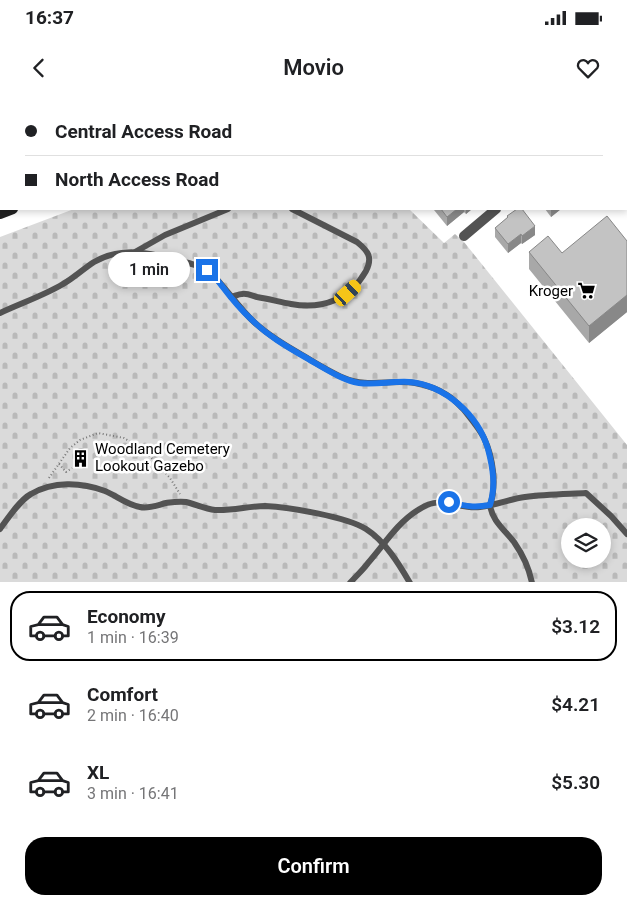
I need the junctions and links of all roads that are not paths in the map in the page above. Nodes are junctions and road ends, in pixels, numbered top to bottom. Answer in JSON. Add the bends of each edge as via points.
{"nodes":[{"id":1,"x":226,"y":210,"type":"edge"},
{"id":2,"x":294,"y":210,"type":"edge"},
{"id":3,"x":495,"y":210,"type":"edge"},
{"id":4,"x":464,"y":236,"type":"dead end"},
{"id":5,"x":135,"y":252,"type":"junction"},
{"id":6,"x":231,"y":297,"type":"junction"},
{"id":7,"x":0,"y":313,"type":"edge"},
{"id":8,"x":490,"y":505,"type":"junction"},
{"id":9,"x":0,"y":528,"type":"edge"},
{"id":10,"x":627,"y":534,"type":"edge"},
{"id":11,"x":383,"y":544,"type":"junction"},
{"id":12,"x":350,"y":582,"type":"edge"},
{"id":13,"x":410,"y":582,"type":"edge"},
{"id":14,"x":532,"y":582,"type":"edge"}],
"edges":[{"from":1,"to":5,"type":"lane","via":[[165,235]]},
{"from":2,"to":6,"type":"lane","via":[[366,249],[370,258],[363,276],[348,293],[326,304],[293,305],[244,294]]},
{"from":3,"to":4,"type":"street"},
{"from":5,"to":6,"type":"lane","via":[[159,255],[202,268],[214,276]]},
{"from":5,"to":7,"type":"lane","via":[[107,256],[61,285]]},
{"from":6,"to":8,"type":"lane","via":[[253,322],[273,337],[345,379],[368,384],[415,383],[453,399],[484,438],[494,482]]},
{"from":8,"to":10,"type":"lane","via":[[526,496],[586,493]]},
{"from":8,"to":11,"type":"lane","via":[[470,507],[443,502],[427,506],[409,517]]},
{"from":8,"to":14,"type":"lane","via":[[494,519],[525,560]]},
{"from":9,"to":11,"type":"lane","via":[[30,494],[60,484],[89,486],[142,508],[186,502],[225,510],[248,506],[288,508],[364,528]]},
{"from":11,"to":12,"type":"lane"},
{"from":11,"to":13,"type":"lane"}]}
